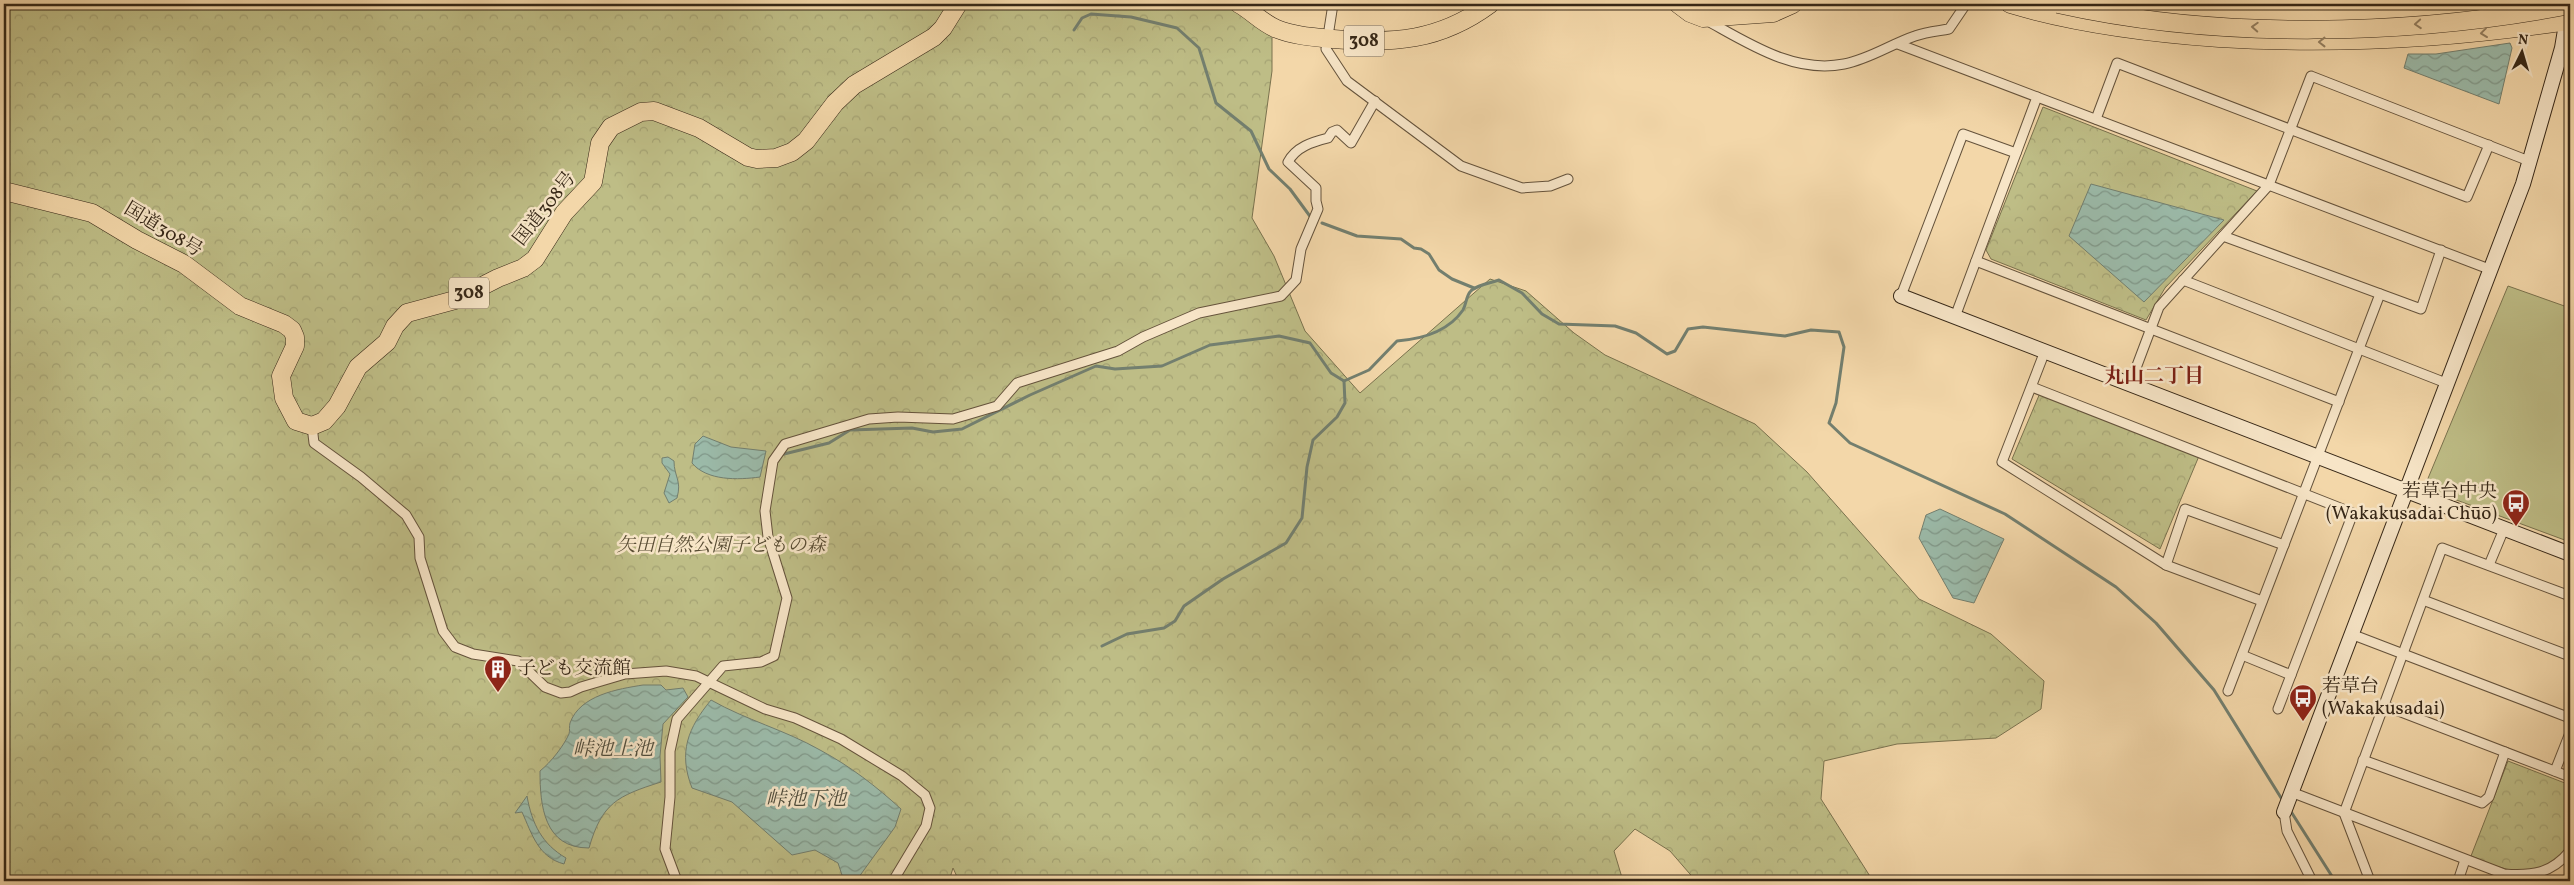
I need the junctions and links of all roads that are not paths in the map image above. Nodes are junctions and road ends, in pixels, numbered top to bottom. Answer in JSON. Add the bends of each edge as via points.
{"nodes":[{"id":1,"x":958,"y":4,"type":"edge"},
{"id":2,"x":1239,"y":4,"type":"edge"},
{"id":3,"x":1333,"y":4,"type":"edge"},
{"id":4,"x":1490,"y":4,"type":"edge"},
{"id":5,"x":1678,"y":4,"type":"edge"},
{"id":6,"x":1793,"y":4,"type":"edge"},
{"id":7,"x":1966,"y":4,"type":"edge"},
{"id":8,"x":2010,"y":4,"type":"edge"},
{"id":9,"x":2058,"y":4,"type":"edge"},
{"id":10,"x":2144,"y":4,"type":"edge"},
{"id":11,"x":2476,"y":4,"type":"edge"},
{"id":12,"x":2569,"y":13,"type":"edge"},
{"id":13,"x":1703,"y":18,"type":"junction"},
{"id":14,"x":1327,"y":38,"type":"junction"},
{"id":15,"x":1898,"y":44,"type":"junction"},
{"id":16,"x":2566,"y":48,"type":"edge"},
{"id":17,"x":2038,"y":97,"type":"junction"},
{"id":18,"x":1375,"y":101,"type":"junction"},
{"id":19,"x":2096,"y":119,"type":"junction"},
{"id":20,"x":2291,"y":129,"type":"junction"},
{"id":21,"x":2488,"y":145,"type":"junction"},
{"id":22,"x":2016,"y":153,"type":"junction"},
{"id":23,"x":2530,"y":161,"type":"junction"},
{"id":24,"x":1568,"y":179,"type":"dead end"},
{"id":25,"x":2268,"y":185,"type":"junction"},
{"id":26,"x":4,"y":191,"type":"edge"},
{"id":27,"x":2224,"y":236,"type":"junction"},
{"id":28,"x":2441,"y":250,"type":"junction"},
{"id":29,"x":1976,"y":261,"type":"junction"},
{"id":30,"x":2489,"y":269,"type":"junction"},
{"id":31,"x":2183,"y":280,"type":"junction"},
{"id":32,"x":2380,"y":294,"type":"junction"},
{"id":33,"x":1901,"y":296,"type":"joint"},
{"id":34,"x":1955,"y":316,"type":"junction"},
{"id":35,"x":2151,"y":329,"type":"junction"},
{"id":36,"x":2359,"y":349,"type":"junction"},
{"id":37,"x":2045,"y":352,"type":"junction"},
{"id":38,"x":2446,"y":383,"type":"junction"},
{"id":39,"x":2130,"y":384,"type":"junction"},
{"id":40,"x":2032,"y":387,"type":"junction"},
{"id":41,"x":2339,"y":402,"type":"junction"},
{"id":42,"x":312,"y":426,"type":"junction"},
{"id":43,"x":2318,"y":457,"type":"junction"},
{"id":44,"x":2406,"y":491,"type":"junction"},
{"id":45,"x":2304,"y":494,"type":"junction"},
{"id":46,"x":2504,"y":529,"type":"junction"},
{"id":47,"x":2284,"y":545,"type":"junction"},
{"id":48,"x":2570,"y":554,"type":"edge"},
{"id":49,"x":2166,"y":565,"type":"junction"},
{"id":50,"x":2489,"y":565,"type":"junction"},
{"id":51,"x":2570,"y":596,"type":"edge"},
{"id":52,"x":2423,"y":600,"type":"junction"},
{"id":53,"x":2262,"y":601,"type":"junction"},
{"id":54,"x":2351,"y":634,"type":"junction"},
{"id":55,"x":2403,"y":654,"type":"junction"},
{"id":56,"x":2242,"y":655,"type":"junction"},
{"id":57,"x":2570,"y":656,"type":"edge"},
{"id":58,"x":2291,"y":675,"type":"junction"},
{"id":59,"x":709,"y":683,"type":"junction"},
{"id":60,"x":2228,"y":691,"type":"dead end"},
{"id":61,"x":2383,"y":705,"type":"junction"},
{"id":62,"x":2278,"y":709,"type":"dead end"},
{"id":63,"x":2570,"y":718,"type":"edge"},
{"id":64,"x":2570,"y":733,"type":"edge"},
{"id":65,"x":2505,"y":752,"type":"junction"},
{"id":66,"x":2364,"y":760,"type":"junction"},
{"id":67,"x":2555,"y":771,"type":"junction"},
{"id":68,"x":2570,"y":777,"type":"edge"},
{"id":69,"x":2291,"y":792,"type":"junction"},
{"id":70,"x":2284,"y":812,"type":"joint"},
{"id":71,"x":2344,"y":813,"type":"junction"},
{"id":72,"x":2570,"y":851,"type":"edge"},
{"id":73,"x":2465,"y":860,"type":"junction"},
{"id":74,"x":677,"y":881,"type":"edge"},
{"id":75,"x":893,"y":881,"type":"edge"},
{"id":76,"x":2312,"y":881,"type":"edge"},
{"id":77,"x":2370,"y":881,"type":"edge"},
{"id":78,"x":2458,"y":881,"type":"edge"}],
"edges":[{"from":1,"to":42,"type":"highway","name":"国道308号","number":"308","via":[[934,37],[854,85],[835,103],[806,141],[784,155],[766,160],[748,157],[699,128],[654,112],[641,112],[611,127],[600,143],[593,182],[564,214],[535,259],[455,300],[407,313],[387,342],[358,367],[337,406],[324,421]]},
{"from":2,"to":14,"type":"highway","number":"308","via":[[1274,28],[1294,35]]},
{"from":3,"to":14,"type":"street"},
{"from":4,"to":14,"type":"highway","number":"308","via":[[1472,17],[1442,31],[1411,39],[1383,42]]},
{"from":5,"to":13,"type":"highway","via":[[1690,14]]},
{"from":6,"to":13,"type":"highway","via":[[1774,13]]},
{"from":7,"to":15,"type":"street","via":[[1949,29],[1915,36]]},
{"from":12,"to":8,"type":"highway","one_way":true,"via":[[2444,37],[2337,42],[2171,34],[2110,26]]},
{"from":12,"to":9,"type":"highway","one_way":true,"bridge":true,"via":[[2380,27],[2290,28],[2172,21]]},
{"from":10,"to":11,"type":"highway","via":[[2320,14]]},
{"from":12,"to":16,"type":"street"},
{"from":13,"to":15,"type":"street","via":[[1764,52],[1818,66],[1844,64]]},
{"from":14,"to":18,"type":"street","via":[[1326,49],[1347,81]]},
{"from":15,"to":17,"type":"street"},
{"from":16,"to":23,"type":"street"},
{"from":17,"to":19,"type":"street"},
{"from":17,"to":22,"type":"street"},
{"from":18,"to":24,"type":"street","via":[[1461,166],[1522,188],[1550,186]]},
{"from":18,"to":59,"type":"street","via":[[1351,143],[1337,130],[1328,138],[1293,152],[1288,162],[1316,188],[1318,209],[1301,249],[1296,280],[1281,296],[1199,313],[1118,351],[1016,384],[997,406],[954,419],[870,419],[785,444],[774,461],[765,511],[768,537],[787,598],[774,656],[761,662],[723,666]]},
{"from":19,"to":20,"type":"street","via":[[2118,63]]},
{"from":19,"to":25,"type":"street"},
{"from":20,"to":21,"type":"street","via":[[2467,197]]},
{"from":20,"to":21,"type":"street","via":[[2311,76]]},
{"from":20,"to":25,"type":"street"},
{"from":21,"to":23,"type":"street"},
{"from":22,"to":29,"type":"street"},
{"from":22,"to":33,"type":"street","via":[[1963,134]]},
{"from":23,"to":30,"type":"street"},
{"from":25,"to":27,"type":"street"},
{"from":25,"to":28,"type":"street"},
{"from":26,"to":42,"type":"highway","name":"国道308号","via":[[92,213],[184,264],[240,306],[292,330],[294,346],[281,376],[282,389],[296,421]]},
{"from":27,"to":31,"type":"street"},
{"from":27,"to":32,"type":"street"},
{"from":28,"to":30,"type":"street"},
{"from":28,"to":32,"type":"street","via":[[2421,309]]},
{"from":29,"to":34,"type":"street"},
{"from":29,"to":35,"type":"street"},
{"from":30,"to":38,"type":"street"},
{"from":31,"to":35,"type":"street","via":[[2159,307]]},
{"from":31,"to":36,"type":"street"},
{"from":32,"to":36,"type":"street"},
{"from":33,"to":34,"type":"street"},
{"from":34,"to":37,"type":"street"},
{"from":35,"to":39,"type":"street"},
{"from":35,"to":41,"type":"street"},
{"from":36,"to":38,"type":"street"},
{"from":36,"to":41,"type":"street"},
{"from":37,"to":39,"type":"street"},
{"from":37,"to":40,"type":"street"},
{"from":38,"to":44,"type":"street"},
{"from":39,"to":43,"type":"street"},
{"from":40,"to":45,"type":"street"},
{"from":40,"to":49,"type":"street","via":[[2002,462]]},
{"from":41,"to":43,"type":"street"},
{"from":42,"to":59,"type":"street","via":[[314,443],[406,515],[419,537],[420,558],[443,631],[456,647],[473,654],[518,661],[546,687],[561,693],[625,674],[666,671],[696,676]]},
{"from":43,"to":44,"type":"street"},
{"from":43,"to":45,"type":"street"},
{"from":44,"to":46,"type":"street"},
{"from":44,"to":54,"type":"street"},
{"from":45,"to":47,"type":"street"},
{"from":45,"to":58,"type":"street","via":[[2354,513]]},
{"from":46,"to":48,"type":"street"},
{"from":46,"to":50,"type":"street"},
{"from":47,"to":49,"type":"street","via":[[2185,509]]},
{"from":47,"to":53,"type":"street"},
{"from":49,"to":53,"type":"street"},
{"from":50,"to":51,"type":"street"},
{"from":50,"to":52,"type":"street","via":[[2442,548]]},
{"from":52,"to":55,"type":"street"},
{"from":52,"to":57,"type":"street"},
{"from":53,"to":56,"type":"street"},
{"from":54,"to":55,"type":"street"},
{"from":54,"to":69,"type":"street"},
{"from":55,"to":61,"type":"street"},
{"from":55,"to":63,"type":"street"},
{"from":56,"to":58,"type":"street"},
{"from":56,"to":60,"type":"street"},
{"from":58,"to":62,"type":"street"},
{"from":59,"to":74,"type":"street","via":[[677,719],[670,751],[665,849]]},
{"from":59,"to":75,"type":"street","via":[[841,739],[902,776],[925,795],[930,808],[926,826]]},
{"from":61,"to":65,"type":"street"},
{"from":61,"to":66,"type":"street"},
{"from":64,"to":67,"type":"street"},
{"from":65,"to":66,"type":"street","via":[[2489,798],[2482,803]]},
{"from":65,"to":67,"type":"street"},
{"from":66,"to":71,"type":"street"},
{"from":67,"to":68,"type":"street"},
{"from":69,"to":70,"type":"street"},
{"from":69,"to":71,"type":"street"},
{"from":70,"to":76,"type":"street","via":[[2287,831]]},
{"from":71,"to":73,"type":"street"},
{"from":71,"to":77,"type":"street"},
{"from":72,"to":73,"type":"street","via":[[2561,862],[2544,873],[2526,876],[2504,874]]},
{"from":73,"to":78,"type":"street"}]}
